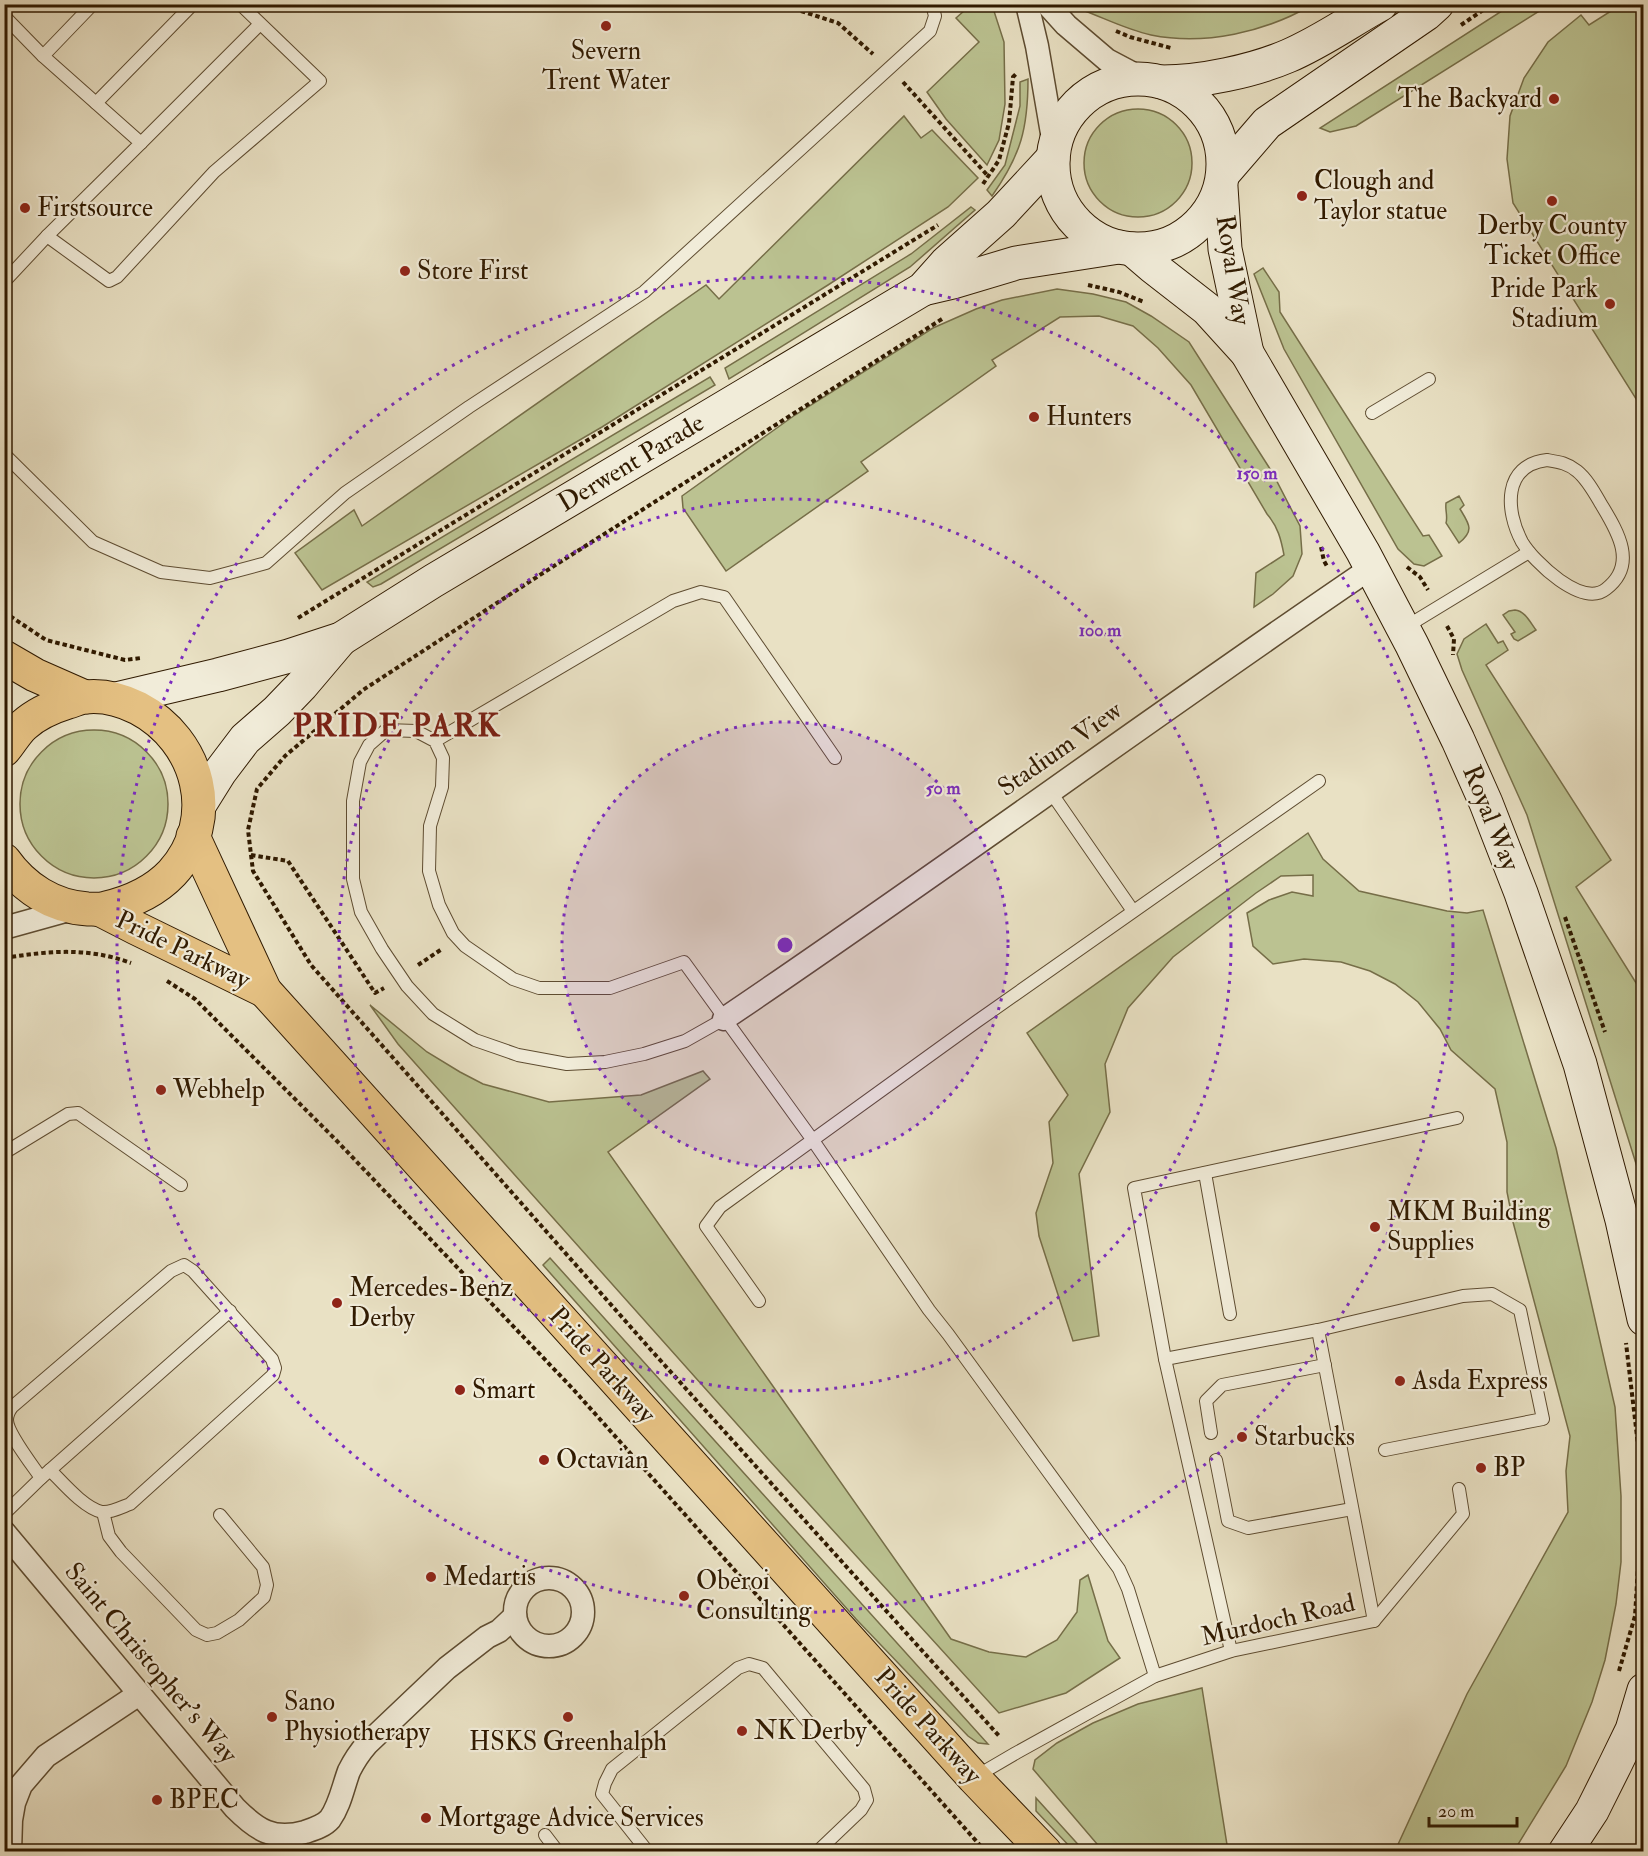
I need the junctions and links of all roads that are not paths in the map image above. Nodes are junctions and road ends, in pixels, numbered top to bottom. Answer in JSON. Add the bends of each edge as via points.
{"nodes":[{"id":1,"x":93,"y":4,"type":"edge"},
{"id":2,"x":193,"y":4,"type":"edge"},
{"id":3,"x":240,"y":4,"type":"edge"},
{"id":4,"x":932,"y":4,"type":"edge"},
{"id":5,"x":1027,"y":4,"type":"edge"},
{"id":6,"x":1047,"y":4,"type":"edge"},
{"id":7,"x":1381,"y":4,"type":"edge"},
{"id":8,"x":1437,"y":4,"type":"edge"},
{"id":9,"x":4,"y":16,"type":"edge"},
{"id":10,"x":260,"y":24,"type":"junction"},
{"id":11,"x":43,"y":56,"type":"junction"},
{"id":12,"x":1152,"y":80,"type":"junction"},
{"id":13,"x":96,"y":103,"type":"junction"},
{"id":14,"x":141,"y":144,"type":"junction"},
{"id":15,"x":1054,"y":152,"type":"junction"},
{"id":16,"x":1222,"y":180,"type":"junction"},
{"id":17,"x":47,"y":236,"type":"junction"},
{"id":18,"x":1126,"y":248,"type":"junction"},
{"id":19,"x":4,"y":282,"type":"edge"},
{"id":20,"x":923,"y":289,"type":"junction"},
{"id":21,"x":1247,"y":353,"type":"junction"},
{"id":22,"x":1430,"y":379,"type":"dead end"},
{"id":23,"x":1372,"y":413,"type":"dead end"},
{"id":24,"x":4,"y":454,"type":"edge"},
{"id":25,"x":1529,"y":552,"type":"junction"},
{"id":26,"x":1371,"y":568,"type":"junction"},
{"id":27,"x":1403,"y":628,"type":"junction"},
{"id":28,"x":341,"y":639,"type":"junction"},
{"id":29,"x":4,"y":657,"type":"edge"},
{"id":30,"x":100,"y":698,"type":"junction"},
{"id":31,"x":435,"y":741,"type":"junction"},
{"id":32,"x":4,"y":750,"type":"edge"},
{"id":33,"x":835,"y":758,"type":"dead end"},
{"id":34,"x":1319,"y":781,"type":"dead end"},
{"id":35,"x":1050,"y":791,"type":"junction"},
{"id":36,"x":200,"y":804,"type":"junction"},
{"id":37,"x":193,"y":836,"type":"junction"},
{"id":38,"x":4,"y":860,"type":"edge"},
{"id":39,"x":89,"y":909,"type":"junction"},
{"id":40,"x":1133,"y":911,"type":"junction"},
{"id":41,"x":4,"y":928,"type":"edge"},
{"id":42,"x":265,"y":991,"type":"junction"},
{"id":43,"x":724,"y":1019,"type":"junction"},
{"id":44,"x":1457,"y":1118,"type":"dead end"},
{"id":45,"x":812,"y":1139,"type":"junction"},
{"id":46,"x":4,"y":1154,"type":"edge"},
{"id":47,"x":1205,"y":1173,"type":"junction"},
{"id":48,"x":181,"y":1185,"type":"dead end"},
{"id":49,"x":759,"y":1301,"type":"dead end"},
{"id":50,"x":230,"y":1311,"type":"junction"},
{"id":51,"x":1230,"y":1314,"type":"dead end"},
{"id":52,"x":1634,"y":1329,"type":"edge"},
{"id":53,"x":1318,"y":1330,"type":"junction"},
{"id":54,"x":1165,"y":1359,"type":"junction"},
{"id":55,"x":1325,"y":1365,"type":"junction"},
{"id":56,"x":1211,"y":1433,"type":"dead end"},
{"id":57,"x":1448,"y":1438,"type":"junction"},
{"id":58,"x":1384,"y":1450,"type":"dead end"},
{"id":59,"x":1451,"y":1451,"type":"dead end"},
{"id":60,"x":1216,"y":1460,"type":"dead end"},
{"id":61,"x":45,"y":1474,"type":"junction"},
{"id":62,"x":1459,"y":1489,"type":"dead end"},
{"id":63,"x":1352,"y":1509,"type":"junction"},
{"id":64,"x":103,"y":1512,"type":"junction"},
{"id":65,"x":4,"y":1514,"type":"edge"},
{"id":66,"x":220,"y":1515,"type":"dead end"},
{"id":67,"x":4,"y":1532,"type":"edge"},
{"id":68,"x":515,"y":1616,"type":"dead end"},
{"id":69,"x":1374,"y":1621,"type":"junction"},
{"id":70,"x":1231,"y":1651,"type":"junction"},
{"id":71,"x":1155,"y":1676,"type":"junction"},
{"id":72,"x":1630,"y":1685,"type":"edge"},
{"id":73,"x":139,"y":1694,"type":"junction"},
{"id":74,"x":1638,"y":1732,"type":"edge"},
{"id":75,"x":974,"y":1778,"type":"junction"},
{"id":76,"x":1013,"y":1818,"type":"junction"},
{"id":77,"x":545,"y":1835,"type":"dead end"},
{"id":78,"x":10,"y":1851,"type":"edge"},
{"id":79,"x":558,"y":1851,"type":"edge"},
{"id":80,"x":648,"y":1851,"type":"edge"},
{"id":81,"x":817,"y":1851,"type":"edge"},
{"id":82,"x":1039,"y":1851,"type":"edge"},
{"id":83,"x":1046,"y":1851,"type":"edge"},
{"id":84,"x":1565,"y":1851,"type":"edge"}],
"edges":[{"from":1,"to":11,"type":"lane"},
{"from":2,"to":13,"type":"lane"},
{"from":3,"to":10,"type":"lane"},
{"from":4,"to":24,"type":"lane","via":[[935,16],[930,31],[644,292],[345,493],[266,563],[210,578],[161,572],[93,542]]},
{"from":5,"to":15,"type":"street"},
{"from":6,"to":12,"type":"street","via":[[1066,26],[1107,60]]},
{"from":7,"to":12,"type":"street","via":[[1273,62],[1235,72]]},
{"from":8,"to":16,"type":"street","via":[[1267,123]]},
{"from":9,"to":11,"type":"lane"},
{"from":10,"to":14,"type":"lane"},
{"from":10,"to":17,"type":"lane","via":[[320,81],[214,172],[117,277],[109,281]]},
{"from":11,"to":13,"type":"lane"},
{"from":12,"to":15,"type":"street","via":[[1107,84],[1085,97],[1060,130]]},
{"from":12,"to":16,"type":"street","via":[[1184,92],[1210,117],[1223,150]]},
{"from":13,"to":14,"type":"lane"},
{"from":14,"to":17,"type":"lane"},
{"from":15,"to":18,"type":"street","via":[[1058,194],[1070,214],[1087,232],[1108,244]]},
{"from":15,"to":20,"type":"street","name":"Derwent Parade","via":[[1001,214],[947,261]]},
{"from":16,"to":18,"type":"street","via":[[1212,207],[1188,233],[1167,244]]},
{"from":16,"to":21,"type":"street","name":"Royal Way","via":[[1225,249]]},
{"from":17,"to":19,"type":"lane"},
{"from":18,"to":20,"type":"street","name":"Derwent Parade","via":[[1016,264]]},
{"from":18,"to":21,"type":"street","name":"Royal Way","via":[[1197,300]]},
{"from":20,"to":28,"type":"street","name":"Derwent Parade"},
{"from":21,"to":26,"type":"street","name":"Royal Way"},
{"from":22,"to":23,"type":"lane"},
{"from":25,"to":25,"type":"lane","via":[[1512,512],[1514,480],[1535,461],[1563,462],[1590,485],[1617,530],[1622,543],[1620,572],[1605,590],[1585,593],[1558,579]]},
{"from":25,"to":27,"type":"lane"},
{"from":26,"to":27,"type":"street","name":"Royal Way"},
{"from":26,"to":35,"type":"street","name":"Stadium View"},
{"from":27,"to":52,"type":"street","name":"Royal Way","via":[[1486,803],[1580,1064],[1623,1220]]},
{"from":28,"to":30,"type":"street","name":"Derwent Parade","via":[[218,675]]},
{"from":28,"to":36,"type":"street","name":"Derwent Parade","via":[[302,685],[246,738]]},
{"from":29,"to":30,"type":"main road","via":[[35,675]]},
{"from":30,"to":32,"type":"main road","via":[[45,710],[24,725]]},
{"from":30,"to":36,"type":"main road","via":[[137,708],[175,738],[192,768]]},
{"from":31,"to":33,"type":"lane","via":[[673,601],[700,592],[724,597]]},
{"from":31,"to":43,"type":"lane","via":[[443,758],[442,787],[430,826],[429,871],[439,905],[453,933],[465,946],[513,979],[539,988],[610,988],[684,962]]},
{"from":31,"to":43,"type":"lane","via":[[416,731],[386,730],[369,745],[360,762],[353,801],[353,879],[361,912],[407,986],[433,1014],[475,1040],[518,1055],[567,1064],[644,1054],[685,1041]]},
{"from":34,"to":40,"type":"lane"},
{"from":35,"to":40,"type":"lane"},
{"from":35,"to":43,"type":"street","name":"Stadium View"},
{"from":36,"to":37,"type":"main road"},
{"from":37,"to":39,"type":"main road","via":[[178,866],[159,884],[138,898]]},
{"from":37,"to":42,"type":"main road","name":"Pride Parkway"},
{"from":38,"to":39,"type":"main road","name":"Pride Parkway","via":[[42,895],[56,903]]},
{"from":39,"to":41,"type":"street"},
{"from":39,"to":42,"type":"main road","name":"Pride Parkway"},
{"from":40,"to":45,"type":"lane"},
{"from":42,"to":75,"type":"main road","name":"Pride Parkway"},
{"from":43,"to":45,"type":"lane"},
{"from":44,"to":47,"type":"lane"},
{"from":45,"to":49,"type":"lane","via":[[720,1207],[706,1226]]},
{"from":45,"to":71,"type":"lane","via":[[929,1310],[1119,1569]]},
{"from":46,"to":48,"type":"lane","via":[[68,1114],[78,1113]]},
{"from":47,"to":51,"type":"lane"},
{"from":47,"to":54,"type":"lane","via":[[1134,1188]]},
{"from":50,"to":61,"type":"lane"},
{"from":50,"to":61,"type":"lane","via":[[184,1265],[171,1271],[12,1407],[7,1416],[11,1432]]},
{"from":50,"to":64,"type":"lane","via":[[272,1359],[273,1375],[129,1504]]},
{"from":53,"to":54,"type":"lane"},
{"from":53,"to":55,"type":"lane"},
{"from":53,"to":57,"type":"lane","via":[[1463,1296],[1491,1294],[1520,1310],[1543,1419]]},
{"from":54,"to":70,"type":"lane"},
{"from":55,"to":56,"type":"lane","via":[[1222,1385],[1206,1401]]},
{"from":55,"to":63,"type":"lane"},
{"from":57,"to":58,"type":"lane"},
{"from":57,"to":59,"type":"lane"},
{"from":60,"to":63,"type":"lane","via":[[1228,1521],[1248,1528]]},
{"from":61,"to":64,"type":"lane","via":[[85,1504]]},
{"from":61,"to":65,"type":"lane"},
{"from":62,"to":69,"type":"lane","name":"Murdoch Road","via":[[1463,1514]]},
{"from":63,"to":69,"type":"lane"},
{"from":64,"to":66,"type":"lane","via":[[109,1536],[120,1552],[196,1630],[207,1635],[239,1620],[264,1597],[267,1585],[264,1567]]},
{"from":67,"to":73,"type":"street","name":"Saint Christopher's Way"},
{"from":68,"to":73,"type":"street","name":"Saint Christopher's Way","via":[[447,1668],[367,1744],[356,1758],[328,1821],[297,1834],[273,1834],[246,1820]]},
{"from":69,"to":70,"type":"lane","name":"Murdoch Road"},
{"from":70,"to":71,"type":"lane","name":"Murdoch Road"},
{"from":71,"to":75,"type":"lane","name":"Murdoch Road"},
{"from":72,"to":74,"type":"street"},
{"from":73,"to":78,"type":"street","via":[[46,1756],[21,1785],[11,1820]]},
{"from":74,"to":84,"type":"street"},
{"from":75,"to":76,"type":"main road","name":"Pride Parkway"},
{"from":76,"to":82,"type":"main road","name":"Pride Parkway"},
{"from":76,"to":83,"type":"main road","name":"Pride Parkway"},
{"from":77,"to":79,"type":"lane"},
{"from":80,"to":81,"type":"lane","via":[[602,1794],[612,1769],[738,1668],[749,1664],[763,1668],[864,1789],[867,1800],[861,1810]]}]}
